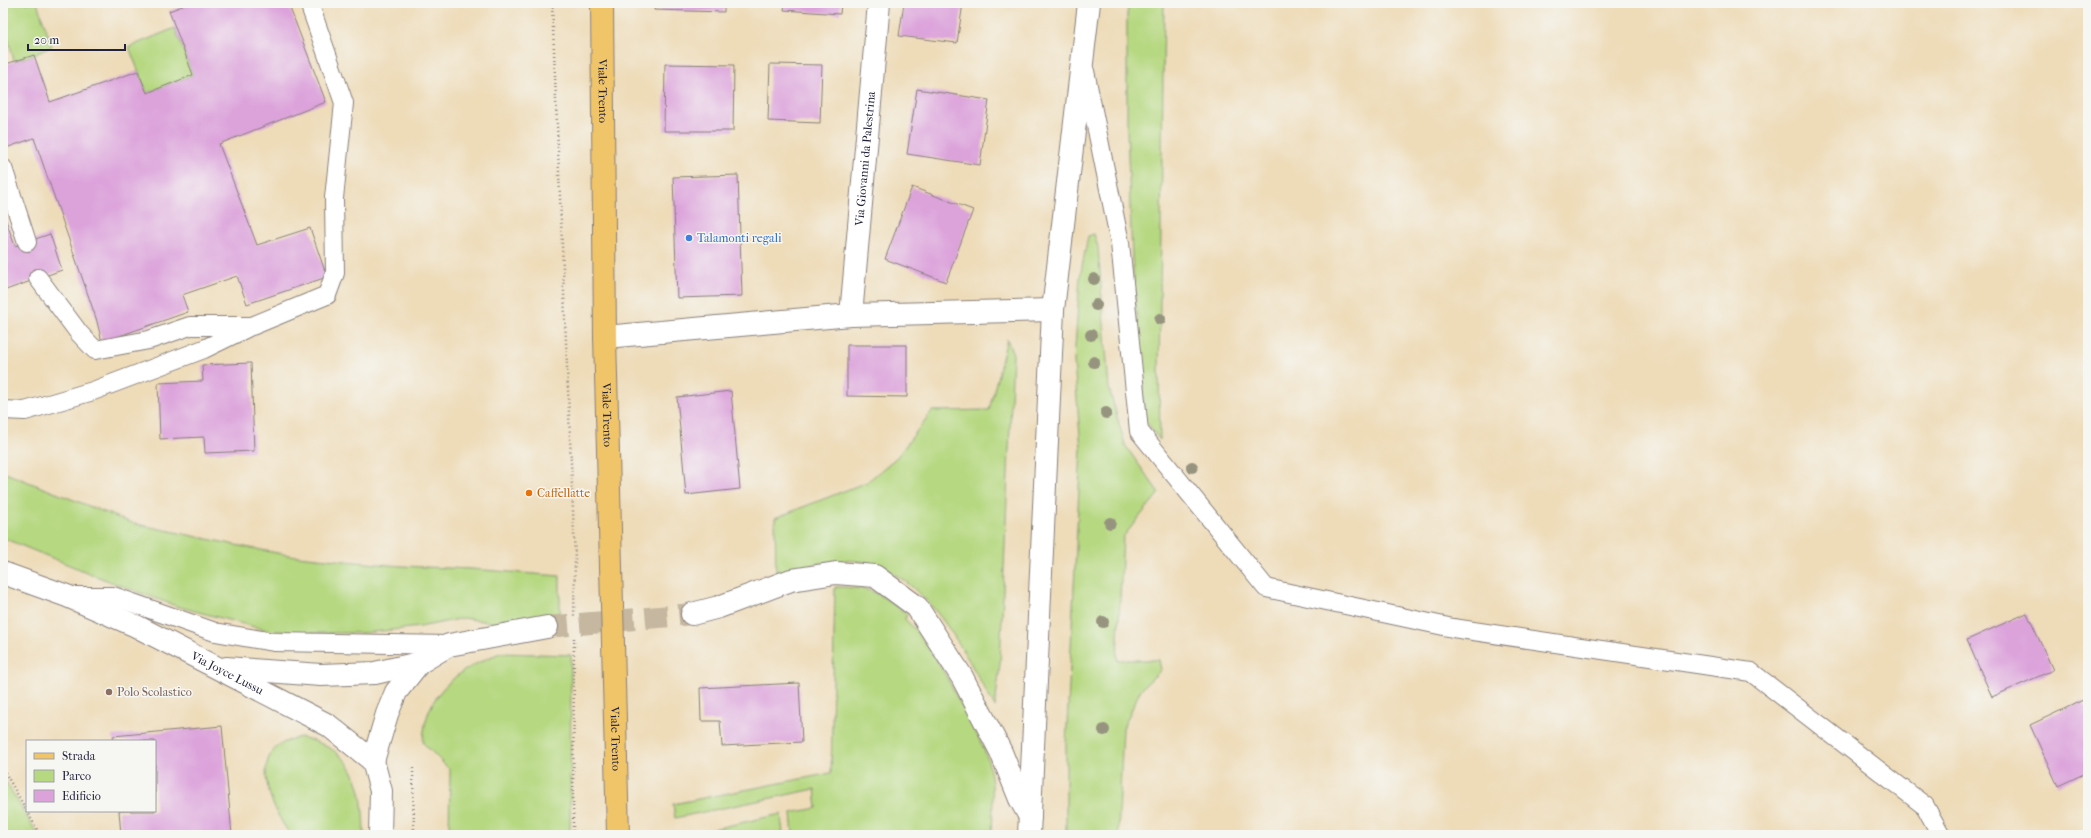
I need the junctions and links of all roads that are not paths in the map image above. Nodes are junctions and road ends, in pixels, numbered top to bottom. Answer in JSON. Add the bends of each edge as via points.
{"nodes":[{"id":1,"x":309,"y":3,"type":"edge"},
{"id":2,"x":602,"y":3,"type":"edge"},
{"id":3,"x":879,"y":3,"type":"edge"},
{"id":4,"x":1089,"y":3,"type":"edge"},
{"id":5,"x":1082,"y":59,"type":"junction"},
{"id":6,"x":3,"y":168,"type":"edge"},
{"id":7,"x":27,"y":242,"type":"dead end"},
{"id":8,"x":38,"y":278,"type":"dead end"},
{"id":9,"x":1053,"y":310,"type":"junction"},
{"id":10,"x":852,"y":315,"type":"junction"},
{"id":11,"x":252,"y":326,"type":"junction"},
{"id":12,"x":605,"y":337,"type":"junction"},
{"id":13,"x":3,"y":410,"type":"edge"},
{"id":14,"x":3,"y":573,"type":"edge"},
{"id":15,"x":67,"y":596,"type":"junction"},
{"id":16,"x":692,"y":614,"type":"tunnel mouth"},
{"id":17,"x":547,"y":627,"type":"tunnel mouth"},
{"id":18,"x":449,"y":645,"type":"junction"},
{"id":19,"x":419,"y":663,"type":"junction"},
{"id":20,"x":217,"y":667,"type":"junction"},
{"id":21,"x":373,"y":760,"type":"junction"},
{"id":22,"x":1029,"y":826,"type":"edge"},
{"id":23,"x":617,"y":832,"type":"edge"},
{"id":24,"x":380,"y":835,"type":"edge"},
{"id":25,"x":1941,"y":835,"type":"edge"}],
"edges":[{"from":1,"to":11,"type":"lane","via":[[344,103],[334,198],[335,273],[327,295]]},
{"from":2,"to":12,"type":"main road","name":"Viale Trento"},
{"from":3,"to":10,"type":"street","name":"Via Giovanni da Palestrina"},
{"from":4,"to":5,"type":"street"},
{"from":5,"to":9,"type":"street"},
{"from":5,"to":25,"type":"lane","via":[[1120,243],[1139,431],[1266,588],[1453,628],[1751,672],[1925,806]]},
{"from":6,"to":7,"type":"lane"},
{"from":8,"to":11,"type":"lane","via":[[95,350],[149,340],[190,326]]},
{"from":9,"to":10,"type":"street"},
{"from":9,"to":22,"type":"street"},
{"from":10,"to":12,"type":"street"},
{"from":11,"to":13,"type":"lane","via":[[204,349],[93,391],[25,411]]},
{"from":12,"to":23,"type":"main road","name":"Viale Trento"},
{"from":14,"to":15,"type":"street","name":"Via Joyce Lussu"},
{"from":15,"to":18,"type":"lane","via":[[113,596],[215,632],[274,642]]},
{"from":15,"to":20,"type":"street","name":"Via Joyce Lussu","via":[[136,626]]},
{"from":16,"to":22,"type":"street","via":[[719,607],[791,580],[836,573],[875,576],[917,607],[962,677],[1000,752]]},
{"from":17,"to":18,"type":"street"},
{"from":18,"to":19,"type":"street"},
{"from":19,"to":20,"type":"street","via":[[375,673],[321,675]]},
{"from":19,"to":21,"type":"street","via":[[396,692]]},
{"from":20,"to":21,"type":"street","name":"Via Joyce Lussu","via":[[328,724]]},
{"from":21,"to":24,"type":"street","via":[[381,791]]}]}
